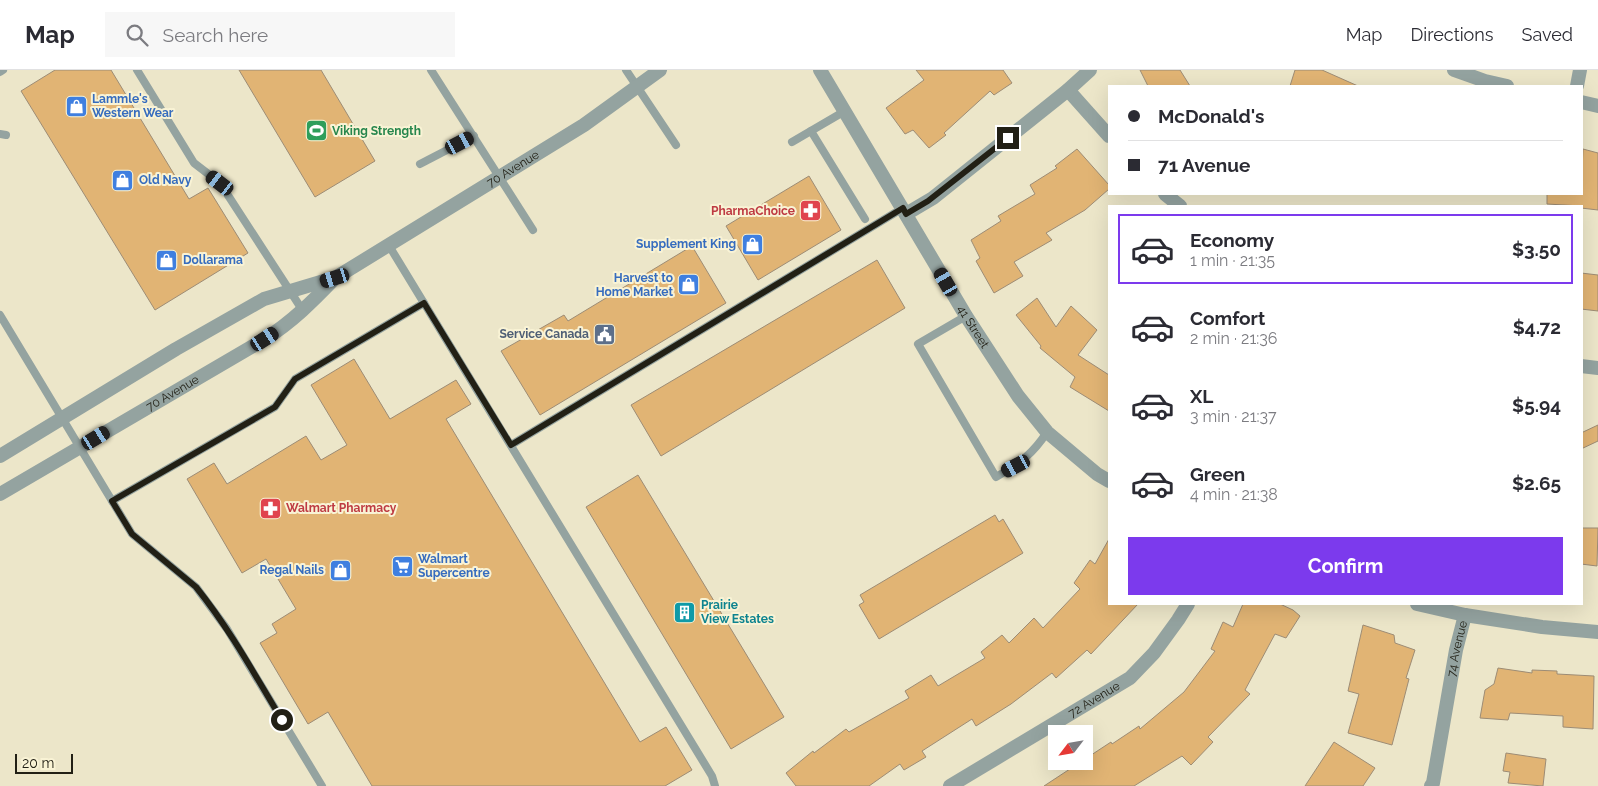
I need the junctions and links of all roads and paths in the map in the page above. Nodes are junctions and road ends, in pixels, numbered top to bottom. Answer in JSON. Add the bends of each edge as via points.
{"nodes":[{"id":1,"x":3,"y":70,"type":"edge"},
{"id":2,"x":137,"y":70,"type":"edge"},
{"id":3,"x":432,"y":70,"type":"edge"},
{"id":4,"x":626,"y":70,"type":"edge"},
{"id":5,"x":660,"y":70,"type":"edge"},
{"id":6,"x":820,"y":70,"type":"edge"},
{"id":7,"x":1090,"y":70,"type":"edge"},
{"id":8,"x":1454,"y":70,"type":"edge"},
{"id":9,"x":1580,"y":70,"type":"edge"},
{"id":10,"x":0,"y":72,"type":"edge"},
{"id":11,"x":1503,"y":85,"type":"edge"},
{"id":12,"x":1577,"y":85,"type":"edge"},
{"id":13,"x":638,"y":87,"type":"junction"},
{"id":14,"x":1068,"y":90,"type":"junction"},
{"id":15,"x":1583,"y":102,"type":"edge"},
{"id":16,"x":1598,"y":106,"type":"edge"},
{"id":17,"x":845,"y":111,"type":"junction"},
{"id":18,"x":811,"y":131,"type":"junction"},
{"id":19,"x":1108,"y":135,"type":"edge"},
{"id":20,"x":474,"y":136,"type":"junction"},
{"id":21,"x":792,"y":142,"type":"dead end"},
{"id":22,"x":676,"y":144,"type":"dead end"},
{"id":23,"x":420,"y":164,"type":"dead end"},
{"id":24,"x":499,"y":177,"type":"junction"},
{"id":25,"x":1166,"y":195,"type":"edge"},
{"id":26,"x":1179,"y":205,"type":"edge"},
{"id":27,"x":904,"y":211,"type":"junction"},
{"id":28,"x":865,"y":219,"type":"dead end"},
{"id":29,"x":533,"y":230,"type":"dead end"},
{"id":30,"x":388,"y":244,"type":"junction"},
{"id":31,"x":335,"y":278,"type":"junction"},
{"id":32,"x":291,"y":291,"type":"junction"},
{"id":33,"x":424,"y":303,"type":"junction"},
{"id":34,"x":303,"y":311,"type":"junction"},
{"id":35,"x":0,"y":315,"type":"edge"},
{"id":36,"x":966,"y":316,"type":"junction"},
{"id":37,"x":1583,"y":366,"type":"edge"},
{"id":38,"x":1598,"y":368,"type":"edge"},
{"id":39,"x":62,"y":418,"type":"junction"},
{"id":40,"x":1047,"y":432,"type":"junction"},
{"id":41,"x":511,"y":445,"type":"junction"},
{"id":42,"x":80,"y":447,"type":"junction"},
{"id":43,"x":0,"y":456,"type":"edge"},
{"id":44,"x":1108,"y":481,"type":"edge"},
{"id":45,"x":0,"y":494,"type":"edge"},
{"id":46,"x":112,"y":501,"type":"junction"},
{"id":47,"x":1187,"y":605,"type":"edge"},
{"id":48,"x":1421,"y":605,"type":"edge"},
{"id":49,"x":1465,"y":615,"type":"junction"},
{"id":50,"x":1598,"y":632,"type":"edge"},
{"id":51,"x":322,"y":786,"type":"edge"},
{"id":52,"x":715,"y":786,"type":"edge"},
{"id":53,"x":950,"y":786,"type":"edge"},
{"id":54,"x":1431,"y":786,"type":"edge"}],
"edges":[{"from":1,"to":10,"type":"lane"},
{"from":2,"to":32,"type":"lane","via":[[194,163],[220,183]]},
{"from":3,"to":20,"type":"lane"},
{"from":4,"to":13,"type":"lane"},
{"from":5,"to":13,"type":"street","name":"70 Avenue"},
{"from":6,"to":17,"type":"street","name":"41 Street"},
{"from":7,"to":14,"type":"street"},
{"from":8,"to":11,"type":"street"},
{"from":9,"to":12,"type":"street"},
{"from":13,"to":22,"type":"lane"},
{"from":13,"to":24,"type":"street","name":"70 Avenue"},
{"from":14,"to":19,"type":"street"},
{"from":14,"to":27,"type":"street","via":[[932,198]]},
{"from":15,"to":16,"type":"street"},
{"from":17,"to":18,"type":"lane"},
{"from":17,"to":27,"type":"street","name":"41 Street"},
{"from":18,"to":21,"type":"lane"},
{"from":18,"to":28,"type":"lane"},
{"from":20,"to":23,"type":"lane"},
{"from":20,"to":24,"type":"lane"},
{"from":24,"to":29,"type":"lane"},
{"from":24,"to":30,"type":"street","name":"70 Avenue"},
{"from":25,"to":26,"type":"street"},
{"from":27,"to":36,"type":"street","name":"41 Street"},
{"from":27,"to":41,"type":"lane"},
{"from":30,"to":31,"type":"street","name":"70 Avenue"},
{"from":30,"to":33,"type":"lane"},
{"from":31,"to":32,"type":"street","name":"70 Avenue"},
{"from":31,"to":34,"type":"street","name":"70 Avenue"},
{"from":32,"to":34,"type":"lane"},
{"from":32,"to":39,"type":"street","name":"70 Avenue","via":[[264,299]]},
{"from":33,"to":41,"type":"lane"},
{"from":33,"to":46,"type":"lane","via":[[295,379],[275,407]]},
{"from":34,"to":42,"type":"street","name":"70 Avenue","via":[[265,339]]},
{"from":35,"to":39,"type":"lane"},
{"from":36,"to":40,"type":"street","name":"41 Street","via":[[1018,396]]},
{"from":36,"to":40,"type":"lane","via":[[918,344],[996,477],[1016,466],[1037,448]]},
{"from":37,"to":38,"type":"street"},
{"from":39,"to":42,"type":"lane"},
{"from":39,"to":43,"type":"street","name":"70 Avenue"},
{"from":40,"to":44,"type":"street","name":"41 Street"},
{"from":41,"to":52,"type":"lane","via":[[712,776]]},
{"from":42,"to":45,"type":"street","name":"70 Avenue"},
{"from":42,"to":46,"type":"lane"},
{"from":46,"to":51,"type":"lane","via":[[132,534],[204,596]]},
{"from":47,"to":53,"type":"street","name":"72 Avenue","via":[[1154,653],[1130,678]]},
{"from":48,"to":49,"type":"street"},
{"from":49,"to":50,"type":"street","name":"74 Avenue"},
{"from":49,"to":54,"type":"street","name":"74 Avenue"}]}
